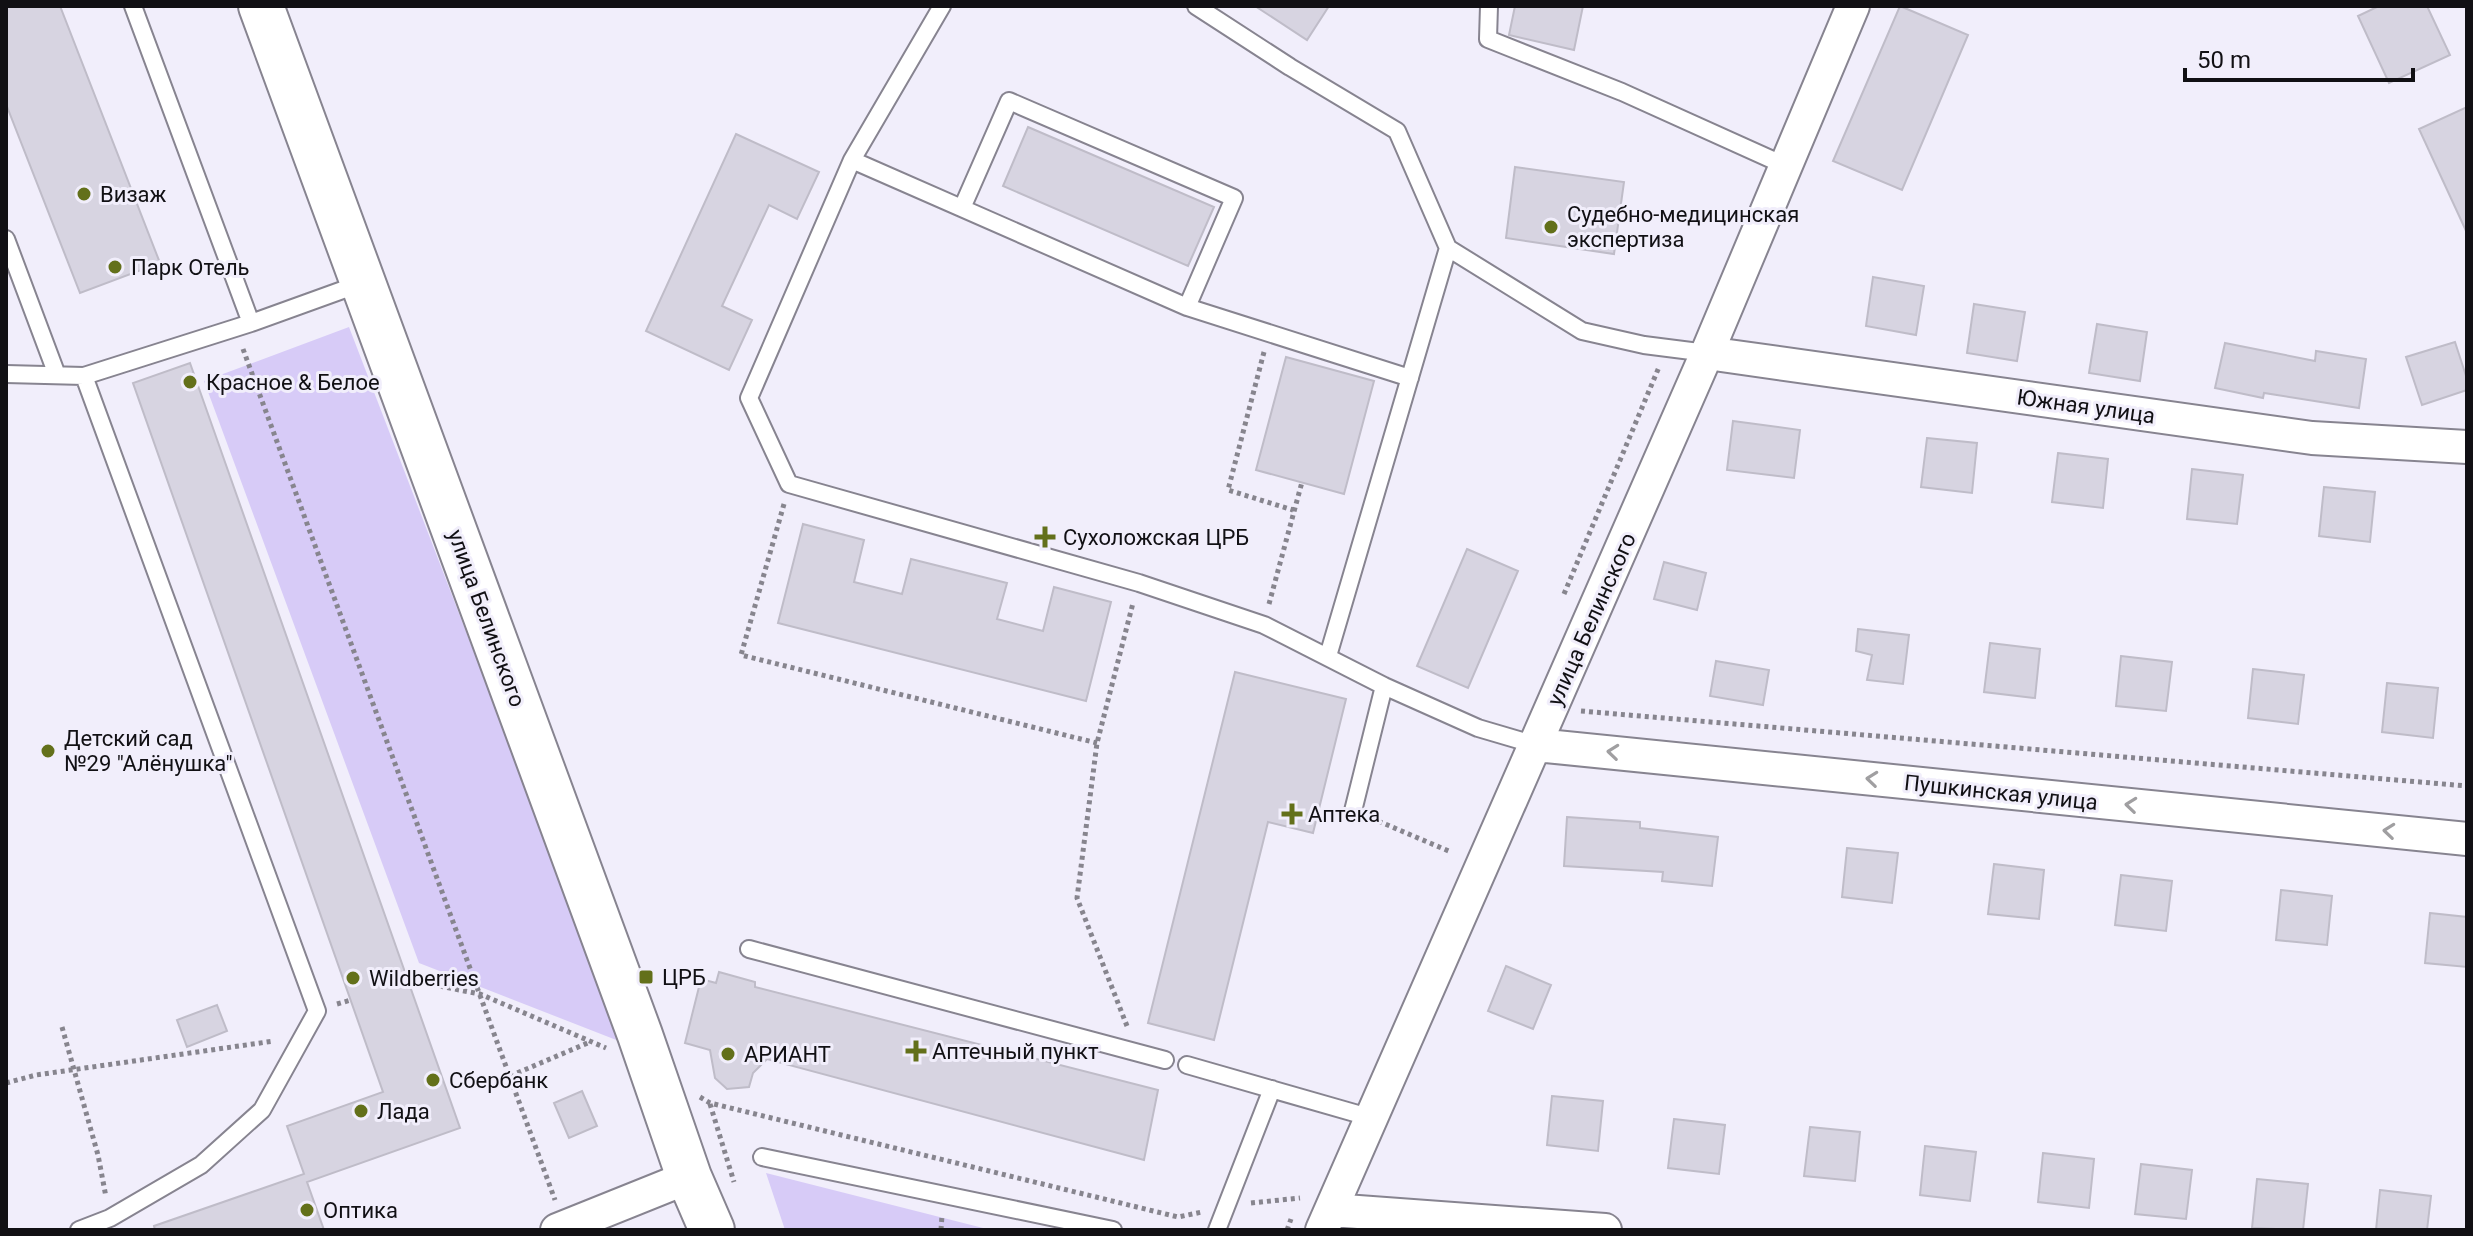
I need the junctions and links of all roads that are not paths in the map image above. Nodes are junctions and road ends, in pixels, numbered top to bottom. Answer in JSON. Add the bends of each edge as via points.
{"nodes":[{"id":1,"x":133,"y":6,"type":"edge"},
{"id":2,"x":261,"y":6,"type":"edge"},
{"id":3,"x":942,"y":6,"type":"edge"},
{"id":4,"x":1196,"y":6,"type":"edge"},
{"id":5,"x":1489,"y":6,"type":"edge"},
{"id":6,"x":1853,"y":6,"type":"edge"},
{"id":7,"x":852,"y":160,"type":"junction"},
{"id":8,"x":1786,"y":166,"type":"junction"},
{"id":9,"x":962,"y":208,"type":"junction"},
{"id":10,"x":6,"y":239,"type":"edge"},
{"id":11,"x":1448,"y":248,"type":"junction"},
{"id":12,"x":363,"y":282,"type":"junction"},
{"id":13,"x":1187,"y":307,"type":"junction"},
{"id":14,"x":251,"y":323,"type":"junction"},
{"id":15,"x":1707,"y":353,"type":"junction"},
{"id":16,"x":6,"y":374,"type":"edge"},
{"id":17,"x":57,"y":375,"type":"junction"},
{"id":18,"x":84,"y":376,"type":"junction"},
{"id":19,"x":1410,"y":378,"type":"junction"},
{"id":20,"x":2467,"y":447,"type":"edge"},
{"id":21,"x":1328,"y":656,"type":"junction"},
{"id":22,"x":1384,"y":686,"type":"junction"},
{"id":23,"x":1536,"y":745,"type":"junction"},
{"id":24,"x":1353,"y":811,"type":"road end"},
{"id":25,"x":2467,"y":839,"type":"edge"},
{"id":26,"x":749,"y":949,"type":"dead end"},
{"id":27,"x":1165,"y":1060,"type":"dead end"},
{"id":28,"x":1187,"y":1065,"type":"dead end"},
{"id":29,"x":1272,"y":1089,"type":"junction"},
{"id":30,"x":1372,"y":1118,"type":"junction"},
{"id":31,"x":762,"y":1157,"type":"dead end"},
{"id":32,"x":689,"y":1177,"type":"junction"},
{"id":33,"x":1327,"y":1220,"type":"edge"},
{"id":34,"x":112,"y":1224,"type":"edge"},
{"id":35,"x":560,"y":1229,"type":"edge"},
{"id":36,"x":79,"y":1230,"type":"edge"},
{"id":37,"x":712,"y":1230,"type":"edge"},
{"id":38,"x":1113,"y":1230,"type":"edge"},
{"id":39,"x":1217,"y":1230,"type":"edge"},
{"id":40,"x":1594,"y":1230,"type":"edge"}],
"edges":[{"from":1,"to":14,"type":"lane"},
{"from":2,"to":12,"type":"main road","name":"улица Белинского"},
{"from":3,"to":7,"type":"lane"},
{"from":4,"to":11,"type":"lane","via":[[1397,131]]},
{"from":5,"to":8,"type":"lane","via":[[1488,39]]},
{"from":6,"to":8,"type":"street","name":"улица Белинского"},
{"from":7,"to":9,"type":"lane"},
{"from":7,"to":21,"type":"lane","via":[[749,398],[789,484],[1139,583],[1264,625]]},
{"from":8,"to":15,"type":"street","name":"улица Белинского"},
{"from":9,"to":13,"type":"lane"},
{"from":9,"to":13,"type":"lane","via":[[1009,101],[1234,198]]},
{"from":10,"to":17,"type":"lane"},
{"from":11,"to":15,"type":"lane","via":[[1582,331]]},
{"from":11,"to":19,"type":"lane"},
{"from":12,"to":14,"type":"lane"},
{"from":12,"to":32,"type":"main road","name":"улица Белинского"},
{"from":13,"to":19,"type":"lane"},
{"from":14,"to":18,"type":"lane"},
{"from":15,"to":20,"type":"street","name":"Южная улица","via":[[2312,438]]},
{"from":15,"to":23,"type":"street","name":"улица Белинского"},
{"from":16,"to":17,"type":"lane"},
{"from":17,"to":18,"type":"lane"},
{"from":18,"to":34,"type":"lane","via":[[317,1011],[262,1110],[201,1165]]},
{"from":19,"to":21,"type":"lane"},
{"from":21,"to":22,"type":"lane"},
{"from":22,"to":23,"type":"lane","via":[[1478,728]]},
{"from":22,"to":24,"type":"lane"},
{"from":25,"to":23,"type":"street","name":"Пушкинская улица","one_way":true},
{"from":23,"to":30,"type":"street","name":"улица Белинского"},
{"from":26,"to":27,"type":"lane"},
{"from":28,"to":29,"type":"lane"},
{"from":29,"to":30,"type":"lane"},
{"from":29,"to":39,"type":"lane"},
{"from":30,"to":33,"type":"street","name":"улица Белинского"},
{"from":31,"to":38,"type":"lane"},
{"from":32,"to":35,"type":"street"},
{"from":32,"to":37,"type":"main road","name":"улица Белинского"},
{"from":33,"to":40,"type":"street"},
{"from":34,"to":36,"type":"lane"}]}
